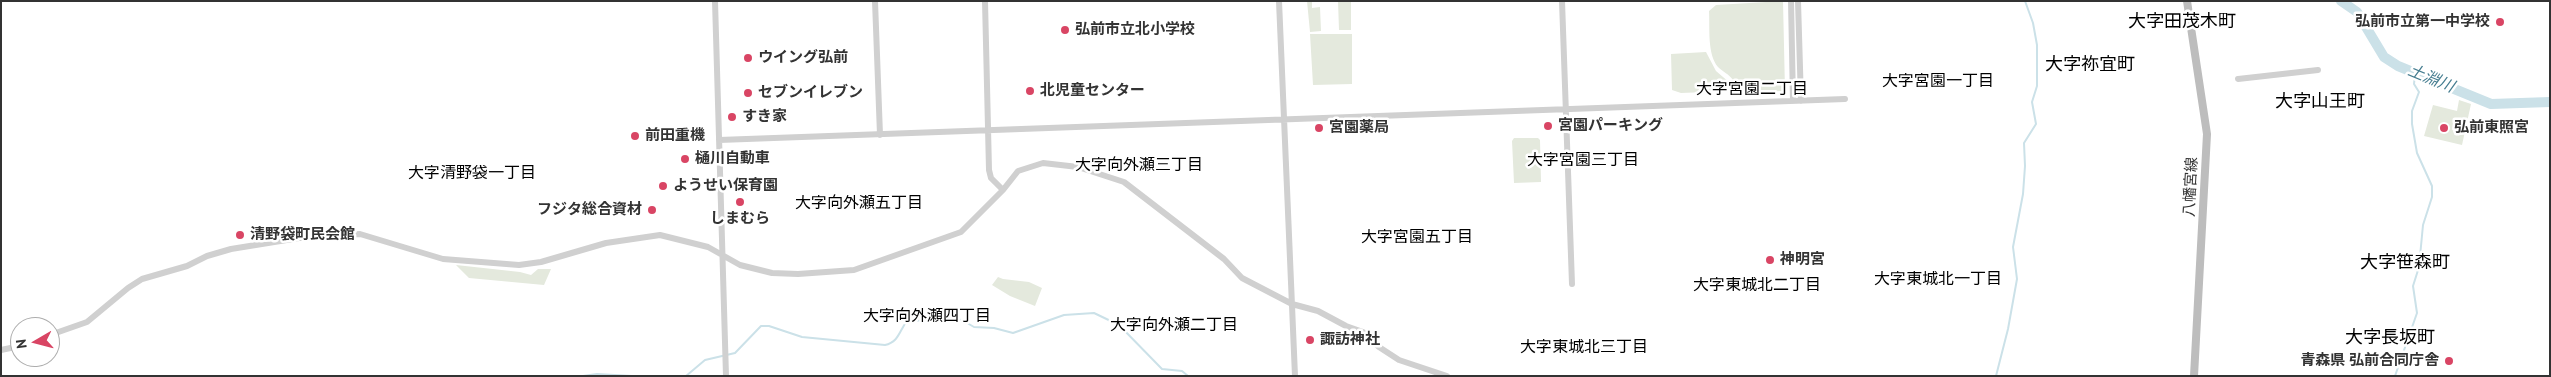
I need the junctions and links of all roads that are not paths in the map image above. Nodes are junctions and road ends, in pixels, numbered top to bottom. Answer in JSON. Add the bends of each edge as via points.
{"nodes":[{"id":1,"x":715,"y":1,"type":"edge"},
{"id":2,"x":876,"y":1,"type":"edge"},
{"id":3,"x":985,"y":1,"type":"edge"},
{"id":4,"x":1279,"y":1,"type":"edge"},
{"id":5,"x":1562,"y":1,"type":"edge"},
{"id":6,"x":1791,"y":1,"type":"edge"},
{"id":7,"x":1798,"y":1,"type":"edge"},
{"id":8,"x":2187,"y":1,"type":"edge"},
{"id":9,"x":2318,"y":70,"type":"dead end"},
{"id":10,"x":2238,"y":79,"type":"dead end"},
{"id":11,"x":1845,"y":99,"type":"dead end"},
{"id":12,"x":1793,"y":101,"type":"junction"},
{"id":13,"x":1801,"y":101,"type":"junction"},
{"id":14,"x":1565,"y":110,"type":"junction"},
{"id":15,"x":1284,"y":120,"type":"junction"},
{"id":16,"x":988,"y":130,"type":"junction"},
{"id":17,"x":880,"y":135,"type":"junction"},
{"id":18,"x":720,"y":140,"type":"junction"},
{"id":19,"x":1002,"y":190,"type":"junction"},
{"id":20,"x":722,"y":255,"type":"junction"},
{"id":21,"x":1572,"y":284,"type":"dead end"},
{"id":22,"x":1292,"y":304,"type":"junction"},
{"id":23,"x":60,"y":332,"type":"edge"},
{"id":24,"x":726,"y":376,"type":"edge"},
{"id":25,"x":1295,"y":376,"type":"edge"},
{"id":26,"x":1447,"y":376,"type":"edge"},
{"id":27,"x":2194,"y":376,"type":"edge"}],
"edges":[{"from":1,"to":18,"type":"street"},
{"from":2,"to":17,"type":"street"},
{"from":3,"to":16,"type":"street"},
{"from":4,"to":15,"type":"street"},
{"from":5,"to":14,"type":"street"},
{"from":6,"to":12,"type":"street"},
{"from":7,"to":13,"type":"street"},
{"from":8,"to":27,"type":"main road","name":"八幡宮線","via":[[2207,134]]},
{"from":9,"to":10,"type":"street"},
{"from":11,"to":13,"type":"street"},
{"from":12,"to":13,"type":"street"},
{"from":12,"to":14,"type":"street"},
{"from":14,"to":15,"type":"street"},
{"from":14,"to":21,"type":"street"},
{"from":15,"to":16,"type":"street"},
{"from":15,"to":22,"type":"street"},
{"from":16,"to":17,"type":"street"},
{"from":16,"to":19,"type":"street","via":[[989,170],[991,178]]},
{"from":17,"to":18,"type":"street"},
{"from":18,"to":20,"type":"street"},
{"from":19,"to":20,"type":"street","via":[[961,232],[854,270],[772,273],[740,265]]},
{"from":19,"to":22,"type":"street","via":[[1018,170],[1043,164],[1078,167],[1124,182],[1224,259],[1242,278]]},
{"from":20,"to":23,"type":"street","via":[[708,247],[660,235],[606,242],[541,262],[519,265],[443,259],[360,234],[289,239],[231,249],[142,279],[87,322]]},
{"from":20,"to":24,"type":"street"},
{"from":22,"to":25,"type":"street"},
{"from":22,"to":26,"type":"street","via":[[1318,311],[1363,332],[1399,360]]}]}
